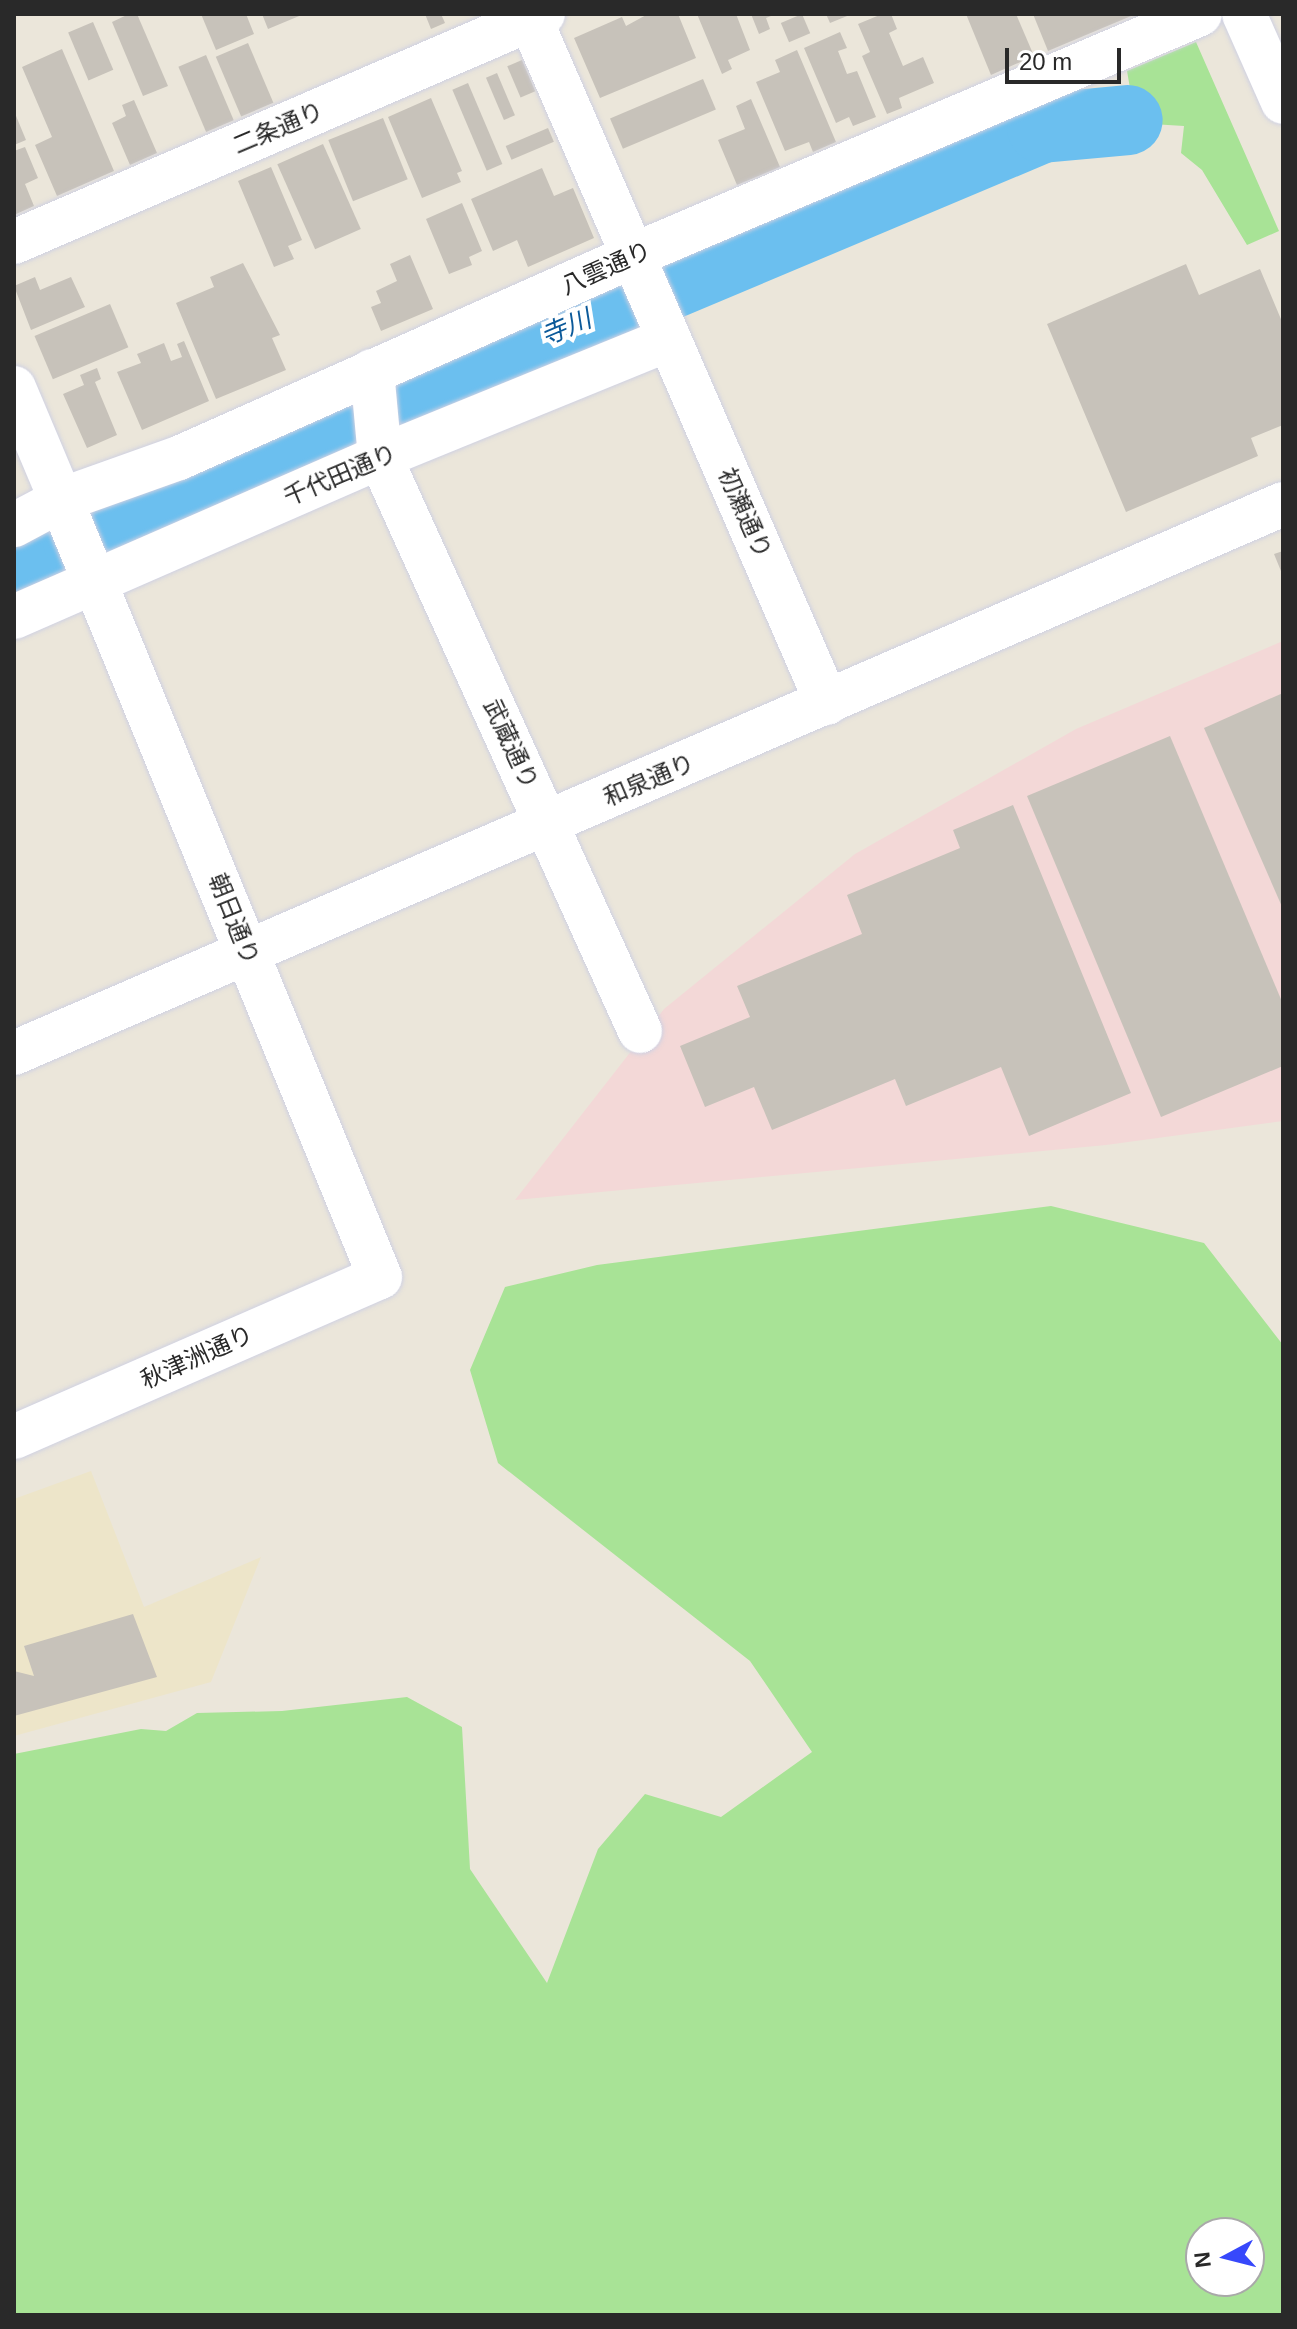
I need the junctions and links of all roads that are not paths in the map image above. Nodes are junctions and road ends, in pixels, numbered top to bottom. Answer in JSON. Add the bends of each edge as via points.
{"nodes":[{"id":1,"x":1200,"y":14,"type":"edge"},
{"id":2,"x":1244,"y":14,"type":"edge"},
{"id":3,"x":534,"y":16,"type":"edge"},
{"id":4,"x":1283,"y":102,"type":"edge"},
{"id":5,"x":14,"y":242,"type":"edge"},
{"id":6,"x":638,"y":265,"type":"junction"},
{"id":7,"x":666,"y":331,"type":"junction"},
{"id":8,"x":373,"y":381,"type":"junction"},
{"id":9,"x":14,"y":388,"type":"edge"},
{"id":10,"x":379,"y":448,"type":"junction"},
{"id":11,"x":1283,"y":504,"type":"edge"},
{"id":12,"x":64,"y":508,"type":"junction"},
{"id":13,"x":14,"y":525,"type":"edge"},
{"id":14,"x":90,"y":571,"type":"junction"},
{"id":15,"x":14,"y":617,"type":"edge"},
{"id":16,"x":827,"y":703,"type":"junction"},
{"id":17,"x":547,"y":824,"type":"junction"},
{"id":18,"x":249,"y":955,"type":"junction"},
{"id":19,"x":640,"y":1031,"type":"dead end"},
{"id":20,"x":14,"y":1053,"type":"edge"},
{"id":21,"x":380,"y":1277,"type":"joint"},
{"id":22,"x":14,"y":1437,"type":"edge"}],
"edges":[{"from":1,"to":6,"type":"street","name":"八雲通り"},
{"from":2,"to":4,"type":"street"},
{"from":3,"to":5,"type":"street","name":"二条通り"},
{"from":3,"to":6,"type":"street"},
{"from":6,"to":7,"type":"street","name":"初瀬通り"},
{"from":6,"to":8,"type":"street","name":"八雲通り"},
{"from":7,"to":10,"type":"street","name":"千代田通り"},
{"from":7,"to":16,"type":"street","name":"初瀬通り"},
{"from":8,"to":10,"type":"street","name":"武蔵通り"},
{"from":8,"to":12,"type":"street","name":"八雲通り"},
{"from":9,"to":12,"type":"street"},
{"from":10,"to":14,"type":"street","name":"千代田通り"},
{"from":10,"to":17,"type":"street","name":"武蔵通り"},
{"from":11,"to":16,"type":"street","name":"和泉通り"},
{"from":12,"to":13,"type":"street","name":"八雲通り"},
{"from":12,"to":14,"type":"street","name":"朝日通り"},
{"from":14,"to":15,"type":"street","name":"千代田通り"},
{"from":14,"to":18,"type":"street","name":"朝日通り"},
{"from":16,"to":17,"type":"street","name":"和泉通り"},
{"from":17,"to":18,"type":"street","name":"和泉通り"},
{"from":17,"to":19,"type":"street","name":"武蔵通り"},
{"from":18,"to":20,"type":"street","name":"和泉通り"},
{"from":18,"to":21,"type":"street","name":"朝日通り"},
{"from":21,"to":22,"type":"street","name":"秋津洲通り"}]}
